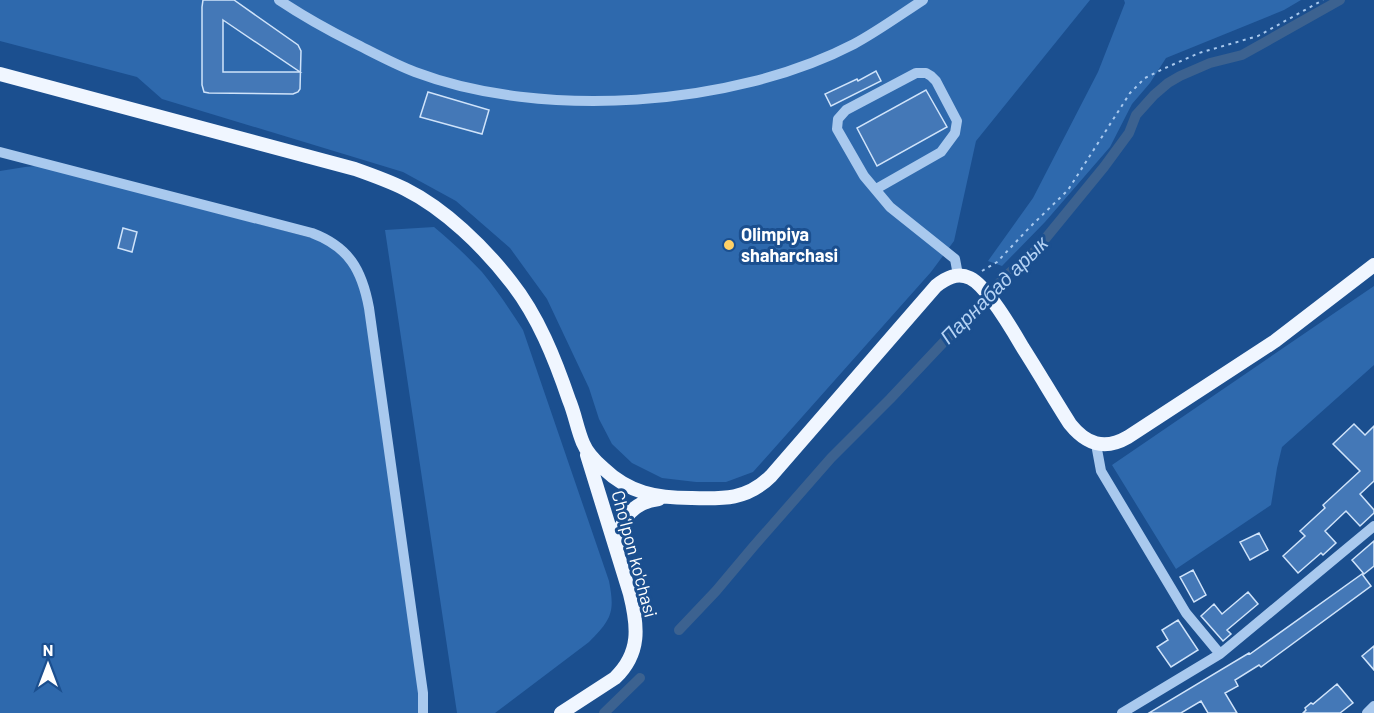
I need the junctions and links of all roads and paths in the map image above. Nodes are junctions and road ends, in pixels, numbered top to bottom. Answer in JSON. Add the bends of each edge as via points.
{"nodes":[{"id":1,"x":279,"y":0,"type":"edge"},
{"id":2,"x":923,"y":0,"type":"edge"},
{"id":3,"x":1323,"y":0,"type":"edge"},
{"id":4,"x":0,"y":75,"type":"edge"},
{"id":5,"x":0,"y":152,"type":"edge"},
{"id":6,"x":876,"y":189,"type":"junction"},
{"id":7,"x":1374,"y":265,"type":"edge"},
{"id":8,"x":958,"y":275,"type":"junction"},
{"id":9,"x":977,"y":283,"type":"junction"},
{"id":10,"x":583,"y":443,"type":"junction"},
{"id":11,"x":1096,"y":444,"type":"junction"},
{"id":12,"x":667,"y":498,"type":"junction"},
{"id":13,"x":1374,"y":526,"type":"edge"},
{"id":14,"x":617,"y":554,"type":"junction"},
{"id":15,"x":1220,"y":654,"type":"junction"},
{"id":16,"x":1374,"y":706,"type":"edge"},
{"id":17,"x":423,"y":713,"type":"edge"},
{"id":18,"x":561,"y":713,"type":"edge"},
{"id":19,"x":1122,"y":713,"type":"edge"},
{"id":20,"x":1367,"y":713,"type":"edge"}],
"edges":[{"from":1,"to":2,"type":"street","via":[[386,59],[466,87],[512,96],[616,101],[721,88],[779,74],[854,44]]},
{"from":3,"to":9,"type":"path","via":[[1258,36],[1199,53],[1145,78],[1130,93],[1068,190]]},
{"from":4,"to":10,"type":"main road","name":"Cho'lpon ko'chasi","via":[[355,169],[415,196],[455,224],[512,282],[551,351]]},
{"from":5,"to":17,"type":"street","via":[[312,233],[347,254],[363,281],[369,308]]},
{"from":6,"to":6,"type":"street","via":[[941,152],[955,133],[957,121],[929,74],[916,74],[846,110],[838,119],[837,129]]},
{"from":6,"to":8,"type":"street","via":[[890,207],[955,259]]},
{"from":7,"to":11,"type":"main road","via":[[1275,341],[1128,437]]},
{"from":8,"to":9,"type":"main road"},
{"from":8,"to":12,"type":"main road","via":[[936,286],[761,485],[729,498]]},
{"from":9,"to":11,"type":"main road","via":[[998,308],[1070,424]]},
{"from":10,"to":12,"type":"main road","via":[[598,464],[618,481]]},
{"from":10,"to":14,"type":"main road","name":"Cho'lpon ko'chasi"},
{"from":11,"to":15,"type":"street","via":[[1101,471],[1186,613]]},
{"from":12,"to":14,"type":"main road","via":[[644,502],[632,510],[621,528]]},
{"from":13,"to":15,"type":"street"},
{"from":14,"to":18,"type":"main road","name":"Cho'lpon ko'chasi","via":[[635,614],[632,654],[615,678]]},
{"from":15,"to":19,"type":"street"},
{"from":16,"to":20,"type":"street"}]}
